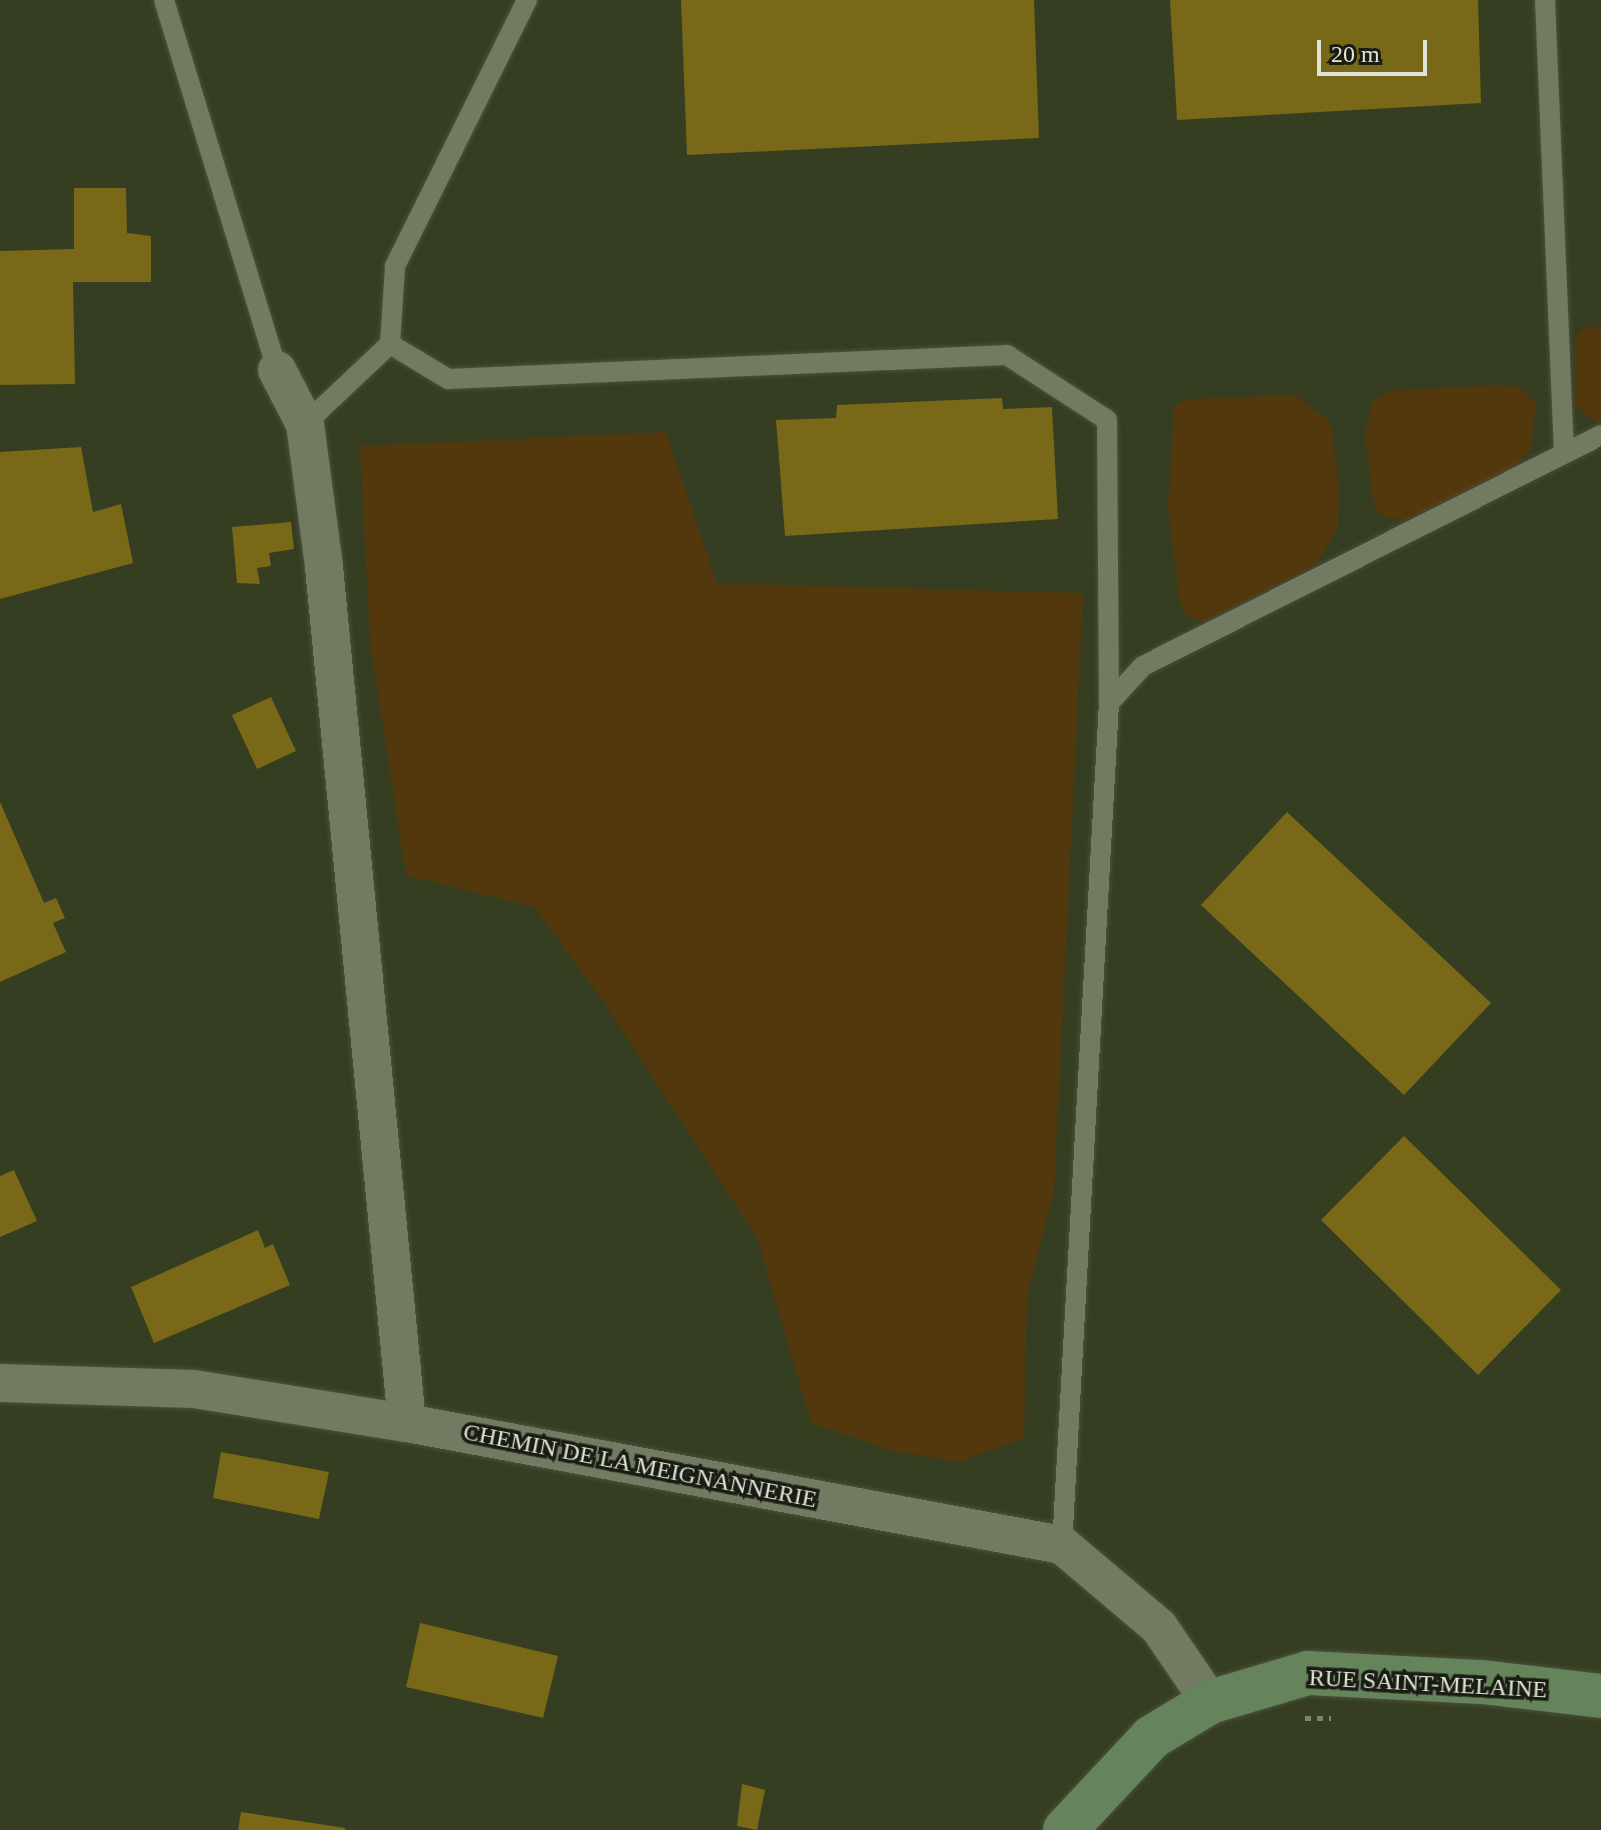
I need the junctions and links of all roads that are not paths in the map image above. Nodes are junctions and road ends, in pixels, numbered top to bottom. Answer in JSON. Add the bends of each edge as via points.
{"nodes":[{"id":1,"x":164,"y":0,"type":"edge"},
{"id":2,"x":527,"y":0,"type":"edge"},
{"id":3,"x":1545,"y":0,"type":"edge"},
{"id":4,"x":390,"y":344,"type":"junction"},
{"id":5,"x":277,"y":370,"type":"joint"},
{"id":6,"x":305,"y":424,"type":"junction"},
{"id":7,"x":1601,"y":435,"type":"edge"},
{"id":8,"x":1564,"y":454,"type":"junction"},
{"id":9,"x":1109,"y":703,"type":"junction"},
{"id":10,"x":0,"y":1383,"type":"edge"},
{"id":11,"x":407,"y":1423,"type":"junction"},
{"id":12,"x":1062,"y":1545,"type":"junction"},
{"id":13,"x":1601,"y":1696,"type":"edge"},
{"id":14,"x":1210,"y":1702,"type":"junction"},
{"id":15,"x":1065,"y":1830,"type":"edge"}],
"edges":[{"from":1,"to":5,"type":"lane"},
{"from":2,"to":4,"type":"lane","via":[[395,266]]},
{"from":3,"to":8,"type":"lane"},
{"from":4,"to":6,"type":"lane"},
{"from":4,"to":9,"type":"lane","via":[[448,379],[1007,355],[1107,420]]},
{"from":5,"to":6,"type":"street"},
{"from":6,"to":11,"type":"street","via":[[324,567]]},
{"from":7,"to":8,"type":"lane"},
{"from":8,"to":9,"type":"lane","via":[[1143,666]]},
{"from":9,"to":12,"type":"lane"},
{"from":10,"to":11,"type":"street","name":"CHEMIN DE LA MEIGNANNERIE","via":[[194,1389]]},
{"from":11,"to":12,"type":"street","name":"CHEMIN DE LA MEIGNANNERIE"},
{"from":12,"to":14,"type":"street","name":"CHEMIN DE LA MEIGNANNERIE","via":[[1159,1627]]},
{"from":13,"to":14,"type":"main road","name":"RUE SAINT-MELAINE","via":[[1482,1682],[1308,1673]]},
{"from":14,"to":15,"type":"main road","name":"RUE SAINT-MELAINE","via":[[1152,1737]]}]}
